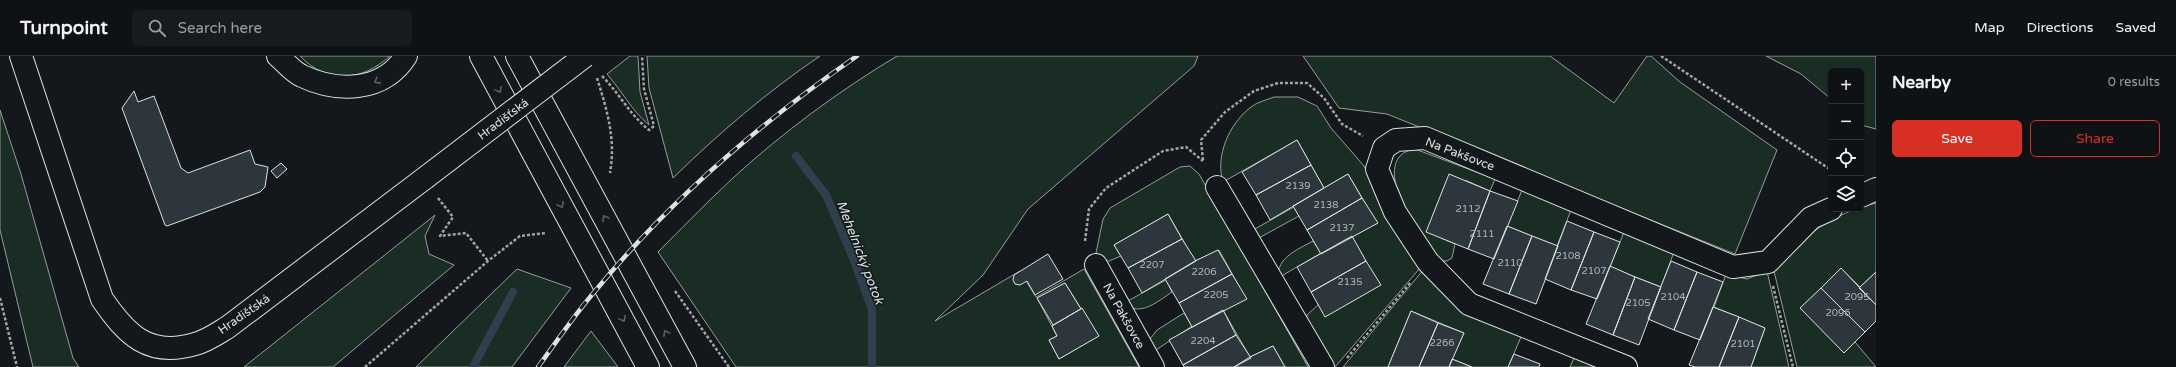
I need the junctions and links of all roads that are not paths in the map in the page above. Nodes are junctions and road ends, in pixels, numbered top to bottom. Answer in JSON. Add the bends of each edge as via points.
{"nodes":[{"id":1,"x":21,"y":56,"type":"edge"},
{"id":2,"x":278,"y":56,"type":"edge"},
{"id":3,"x":406,"y":56,"type":"edge"},
{"id":4,"x":481,"y":56,"type":"edge"},
{"id":5,"x":517,"y":56,"type":"edge"},
{"id":6,"x":585,"y":56,"type":"edge"},
{"id":7,"x":1217,"y":187,"type":"road end"},
{"id":8,"x":1876,"y":189,"type":"edge"},
{"id":9,"x":1864,"y":195,"type":"edge"},
{"id":10,"x":1828,"y":210,"type":"edge"},
{"id":11,"x":1096,"y":265,"type":"road end"},
{"id":12,"x":648,"y":367,"type":"edge"},
{"id":13,"x":685,"y":367,"type":"edge"},
{"id":14,"x":1153,"y":367,"type":"edge"},
{"id":15,"x":1323,"y":367,"type":"edge"},
{"id":16,"x":1626,"y":367,"type":"edge"}],
"edges":[{"from":1,"to":6,"type":"main road","name":"Hradišťská","bridge":true,"via":[[102,298],[115,318],[130,334],[149,345],[172,347],[196,344],[228,327]]},
{"from":3,"to":2,"type":"main road","one_way":true,"via":[[394,72],[369,85],[341,88],[301,76]]},
{"from":4,"to":12,"type":"main road","one_way":true},
{"from":13,"to":5,"type":"main road","one_way":true},
{"from":7,"to":15,"type":"main road"},
{"from":8,"to":9,"type":"main road"},
{"from":10,"to":16,"type":"main road","name":"Na Pakšovce","via":[[1811,218],[1768,262],[1733,267],[1425,138],[1396,140],[1384,148],[1377,169],[1395,212],[1428,262],[1469,304]]},
{"from":11,"to":14,"type":"main road","name":"Na Pakšovce"}]}
